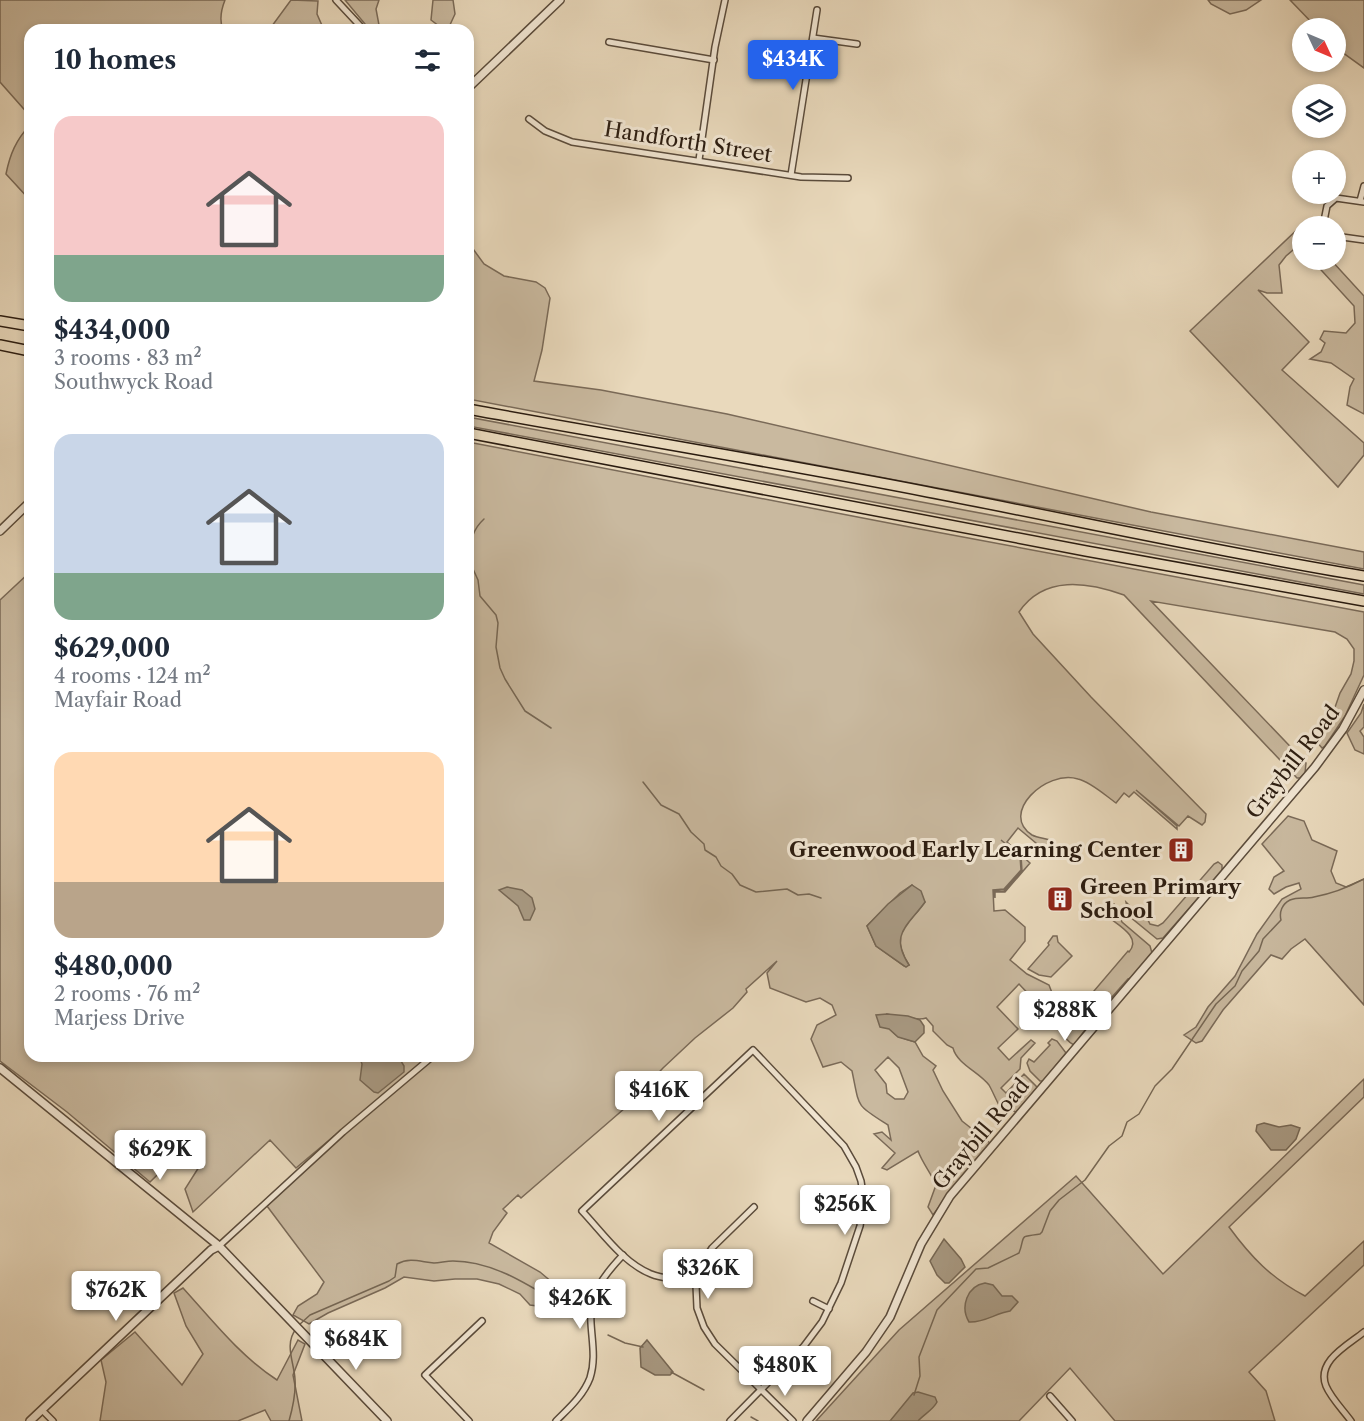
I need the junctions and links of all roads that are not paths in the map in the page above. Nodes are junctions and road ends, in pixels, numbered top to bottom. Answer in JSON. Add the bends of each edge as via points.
{"nodes":[{"id":1,"x":336,"y":0,"type":"edge"},
{"id":2,"x":560,"y":0,"type":"edge"},
{"id":3,"x":725,"y":0,"type":"edge"},
{"id":4,"x":818,"y":10,"type":"dead end"},
{"id":5,"x":358,"y":24,"type":"edge"},
{"id":6,"x":813,"y":38,"type":"junction"},
{"id":7,"x":609,"y":42,"type":"dead end"},
{"id":8,"x":857,"y":44,"type":"dead end"},
{"id":9,"x":714,"y":60,"type":"junction"},
{"id":10,"x":474,"y":81,"type":"edge"},
{"id":11,"x":529,"y":119,"type":"dead end"},
{"id":12,"x":699,"y":160,"type":"junction"},
{"id":13,"x":791,"y":175,"type":"junction"},
{"id":14,"x":848,"y":178,"type":"dead end"},
{"id":15,"x":1364,"y":186,"type":"edge"},
{"id":16,"x":1362,"y":201,"type":"edge"},
{"id":17,"x":1325,"y":216,"type":"edge"},
{"id":18,"x":1346,"y":238,"type":"edge"},
{"id":19,"x":1364,"y":240,"type":"edge"},
{"id":20,"x":0,"y":321,"type":"edge"},
{"id":21,"x":24,"y":325,"type":"edge"},
{"id":22,"x":0,"y":345,"type":"edge"},
{"id":23,"x":24,"y":350,"type":"edge"},
{"id":24,"x":474,"y":410,"type":"edge"},
{"id":25,"x":474,"y":434,"type":"edge"},
{"id":26,"x":24,"y":508,"type":"edge"},
{"id":27,"x":0,"y":531,"type":"edge"},
{"id":28,"x":1364,"y":576,"type":"edge"},
{"id":29,"x":1364,"y":602,"type":"edge"},
{"id":30,"x":1364,"y":690,"type":"edge"},
{"id":31,"x":426,"y":1062,"type":"edge"},
{"id":32,"x":0,"y":1068,"type":"edge"},
{"id":33,"x":879,"y":1189,"type":"dead end"},
{"id":34,"x":864,"y":1191,"type":"junction"},
{"id":35,"x":754,"y":1207,"type":"dead end"},
{"id":36,"x":219,"y":1246,"type":"junction"},
{"id":37,"x":623,"y":1255,"type":"junction"},
{"id":38,"x":696,"y":1285,"type":"junction"},
{"id":39,"x":813,"y":1301,"type":"dead end"},
{"id":40,"x":829,"y":1309,"type":"junction"},
{"id":41,"x":482,"y":1321,"type":"dead end"},
{"id":42,"x":1364,"y":1332,"type":"edge"},
{"id":43,"x":761,"y":1390,"type":"junction"},
{"id":44,"x":1050,"y":1396,"type":"dead end"},
{"id":45,"x":42,"y":1410,"type":"junction"},
{"id":46,"x":1068,"y":1420,"type":"edge"},
{"id":47,"x":30,"y":1421,"type":"edge"},
{"id":48,"x":53,"y":1421,"type":"edge"},
{"id":49,"x":387,"y":1421,"type":"edge"},
{"id":50,"x":470,"y":1421,"type":"edge"},
{"id":51,"x":556,"y":1421,"type":"edge"},
{"id":52,"x":730,"y":1421,"type":"edge"},
{"id":53,"x":793,"y":1421,"type":"edge"},
{"id":54,"x":807,"y":1421,"type":"edge"},
{"id":55,"x":1351,"y":1421,"type":"edge"}],
"edges":[{"from":1,"to":5,"type":"street"},
{"from":2,"to":10,"type":"street"},
{"from":3,"to":9,"type":"street"},
{"from":4,"to":6,"type":"street"},
{"from":6,"to":8,"type":"street"},
{"from":6,"to":13,"type":"street"},
{"from":7,"to":9,"type":"street"},
{"from":9,"to":12,"type":"street"},
{"from":11,"to":12,"type":"street","name":"Handforth Street","via":[[545,131],[572,142]]},
{"from":12,"to":13,"type":"street","name":"Handforth Street"},
{"from":13,"to":14,"type":"street","name":"Handforth Street"},
{"from":15,"to":16,"type":"street"},
{"from":16,"to":17,"type":"street","via":[[1336,198],[1327,206]]},
{"from":18,"to":19,"type":"street"},
{"from":20,"to":21,"type":"highway"},
{"from":22,"to":23,"type":"highway"},
{"from":24,"to":28,"type":"highway"},
{"from":25,"to":29,"type":"highway"},
{"from":26,"to":27,"type":"street"},
{"from":30,"to":54,"type":"street","name":"Graybill Road","via":[[1343,729],[1315,767],[950,1197],[921,1244],[890,1317]]},
{"from":31,"to":36,"type":"street"},
{"from":32,"to":36,"type":"street"},
{"from":33,"to":34,"type":"street"},
{"from":34,"to":37,"type":"street","via":[[844,1146],[753,1050],[582,1211]]},
{"from":34,"to":40,"type":"street","via":[[860,1226]]},
{"from":35,"to":38,"type":"street","via":[[712,1248]]},
{"from":36,"to":45,"type":"street"},
{"from":36,"to":49,"type":"street"},
{"from":37,"to":38,"type":"street","via":[[653,1275]]},
{"from":37,"to":51,"type":"street","via":[[604,1275],[593,1302],[594,1358],[590,1377],[575,1402]]},
{"from":38,"to":43,"type":"street","via":[[697,1308],[709,1336]]},
{"from":39,"to":40,"type":"street"},
{"from":40,"to":43,"type":"street","via":[[804,1346]]},
{"from":41,"to":50,"type":"street","via":[[425,1375]]},
{"from":42,"to":55,"type":"street","via":[[1332,1358],[1324,1372],[1329,1391]]},
{"from":43,"to":52,"type":"street"},
{"from":43,"to":53,"type":"street"},
{"from":44,"to":46,"type":"street"},
{"from":45,"to":47,"type":"street"},
{"from":45,"to":48,"type":"street"}]}
